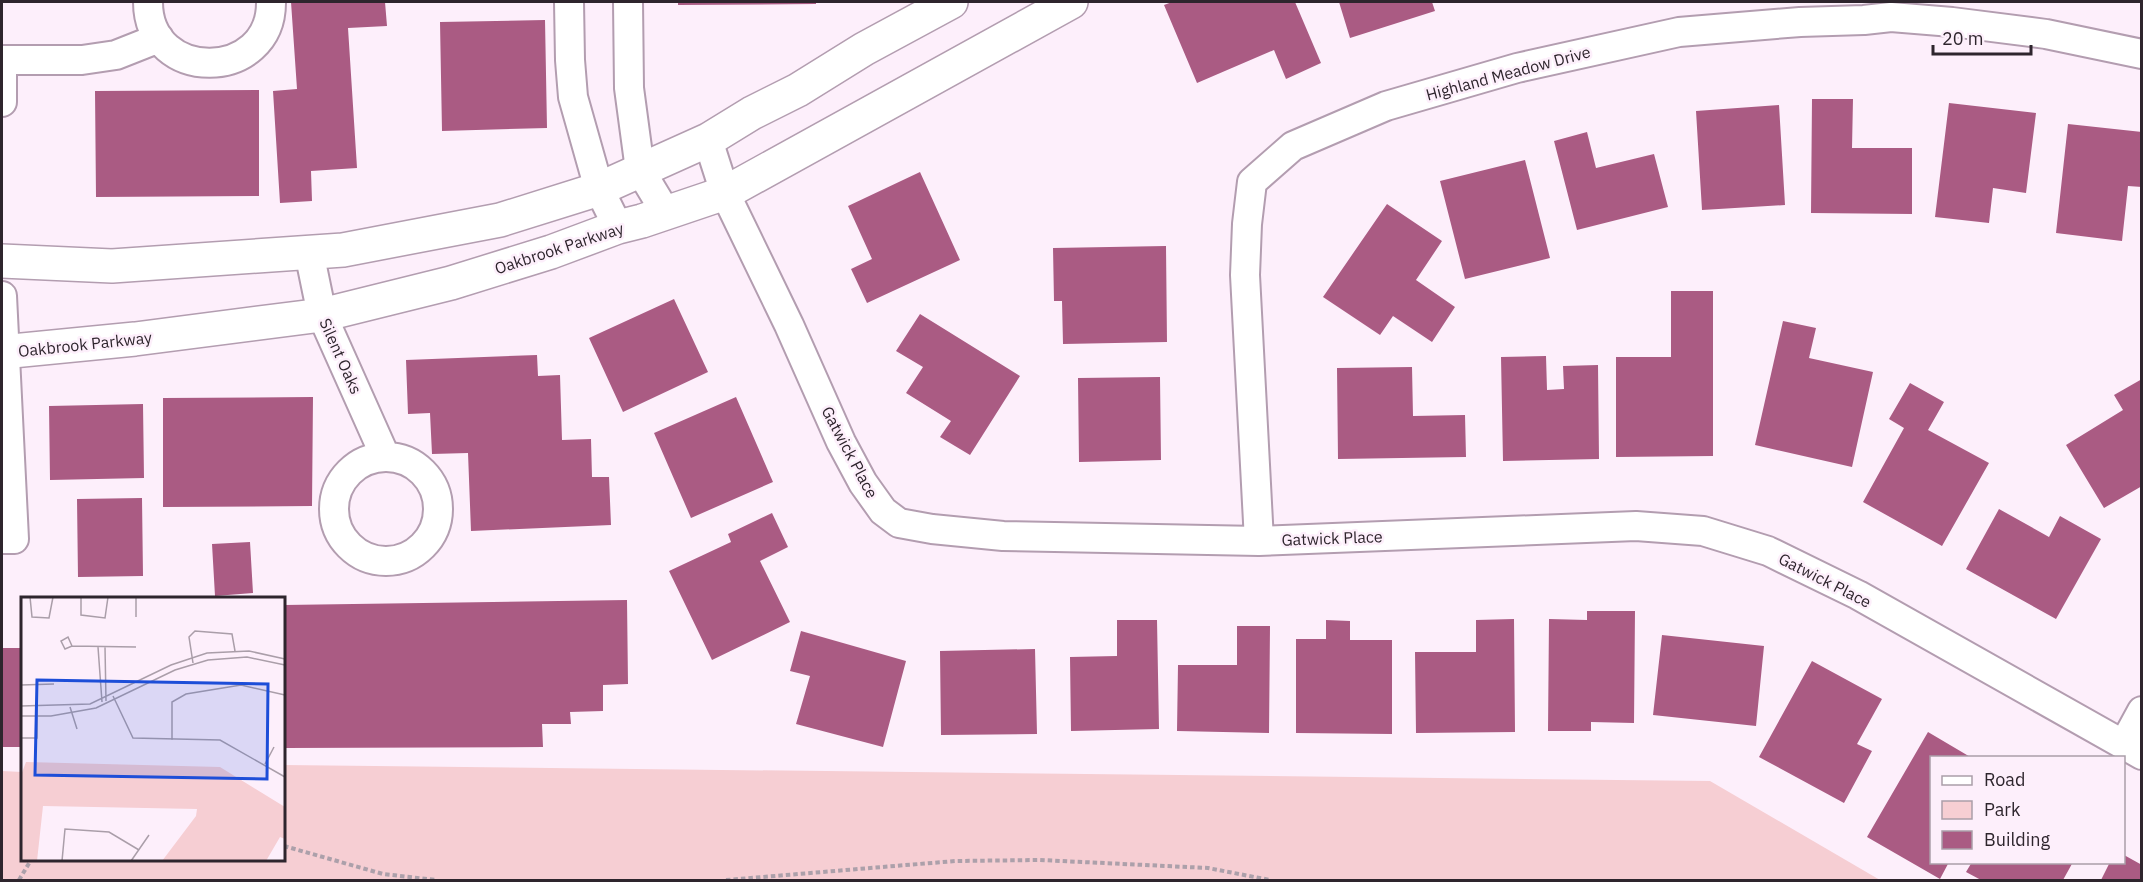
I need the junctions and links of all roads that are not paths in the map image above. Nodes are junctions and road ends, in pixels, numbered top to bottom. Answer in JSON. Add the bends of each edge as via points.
{"nodes":[{"id":1,"x":148,"y":2,"type":"edge"},
{"id":2,"x":271,"y":2,"type":"edge"},
{"id":3,"x":569,"y":2,"type":"edge"},
{"id":4,"x":628,"y":2,"type":"edge"},
{"id":5,"x":951,"y":2,"type":"edge"},
{"id":6,"x":1071,"y":2,"type":"edge"},
{"id":7,"x":159,"y":38,"type":"junction"},
{"id":8,"x":2142,"y":54,"type":"edge"},
{"id":9,"x":2,"y":60,"type":"edge"},
{"id":10,"x":2,"y":102,"type":"edge"},
{"id":11,"x":708,"y":140,"type":"junction"},
{"id":12,"x":640,"y":170,"type":"junction"},
{"id":13,"x":599,"y":189,"type":"junction"},
{"id":14,"x":724,"y":193,"type":"junction"},
{"id":15,"x":666,"y":213,"type":"junction"},
{"id":16,"x":618,"y":227,"type":"junction"},
{"id":17,"x":309,"y":252,"type":"junction"},
{"id":18,"x":2,"y":261,"type":"edge"},
{"id":19,"x":2,"y":296,"type":"edge"},
{"id":20,"x":322,"y":315,"type":"junction"},
{"id":21,"x":3,"y":352,"type":"edge"},
{"id":22,"x":386,"y":456,"type":"dead end"},
{"id":23,"x":2,"y":539,"type":"edge"},
{"id":24,"x":1259,"y":540,"type":"junction"},
{"id":25,"x":2142,"y":711,"type":"edge"},
{"id":26,"x":2133,"y":749,"type":"edge"}],
"edges":[{"from":1,"to":7,"type":"street"},
{"from":2,"to":7,"type":"street","via":[[269,21],[262,35],[237,58],[205,64],[187,60]]},
{"from":3,"to":13,"type":"street","via":[[573,97]]},
{"from":4,"to":12,"type":"street","via":[[629,88]]},
{"from":5,"to":11,"type":"street"},
{"from":6,"to":14,"type":"street","name":"Oakbrook Parkway"},
{"from":7,"to":9,"type":"street","via":[[116,55],[82,60]]},
{"from":8,"to":24,"type":"street","name":"Highland Meadow Drive","via":[[2046,34],[1891,17],[1679,32],[1517,68],[1386,106],[1293,146],[1252,182],[1247,224],[1245,275]]},
{"from":9,"to":10,"type":"street"},
{"from":11,"to":12,"type":"street"},
{"from":11,"to":14,"type":"street","name":"Gatwick Place"},
{"from":12,"to":13,"type":"street"},
{"from":12,"to":15,"type":"street"},
{"from":13,"to":16,"type":"street"},
{"from":13,"to":17,"type":"street","via":[[500,220],[343,250]]},
{"from":14,"to":15,"type":"street","name":"Oakbrook Parkway"},
{"from":14,"to":24,"type":"street","name":"Gatwick Place","via":[[847,452],[883,511],[899,523],[1003,536]]},
{"from":15,"to":16,"type":"street","name":"Oakbrook Parkway"},
{"from":16,"to":20,"type":"street","name":"Oakbrook Parkway","via":[[450,283]]},
{"from":17,"to":18,"type":"street","via":[[112,266]]},
{"from":17,"to":20,"type":"street","name":"Silent Oaks"},
{"from":19,"to":21,"type":"street"},
{"from":20,"to":21,"type":"street","name":"Oakbrook Parkway"},
{"from":20,"to":22,"type":"street","name":"Silent Oaks"},
{"from":21,"to":23,"type":"street","via":[[14,539]]},
{"from":24,"to":26,"type":"street","name":"Gatwick Place","via":[[1636,526],[1703,531],[1768,551],[1858,595]]},
{"from":25,"to":26,"type":"street"}]}
